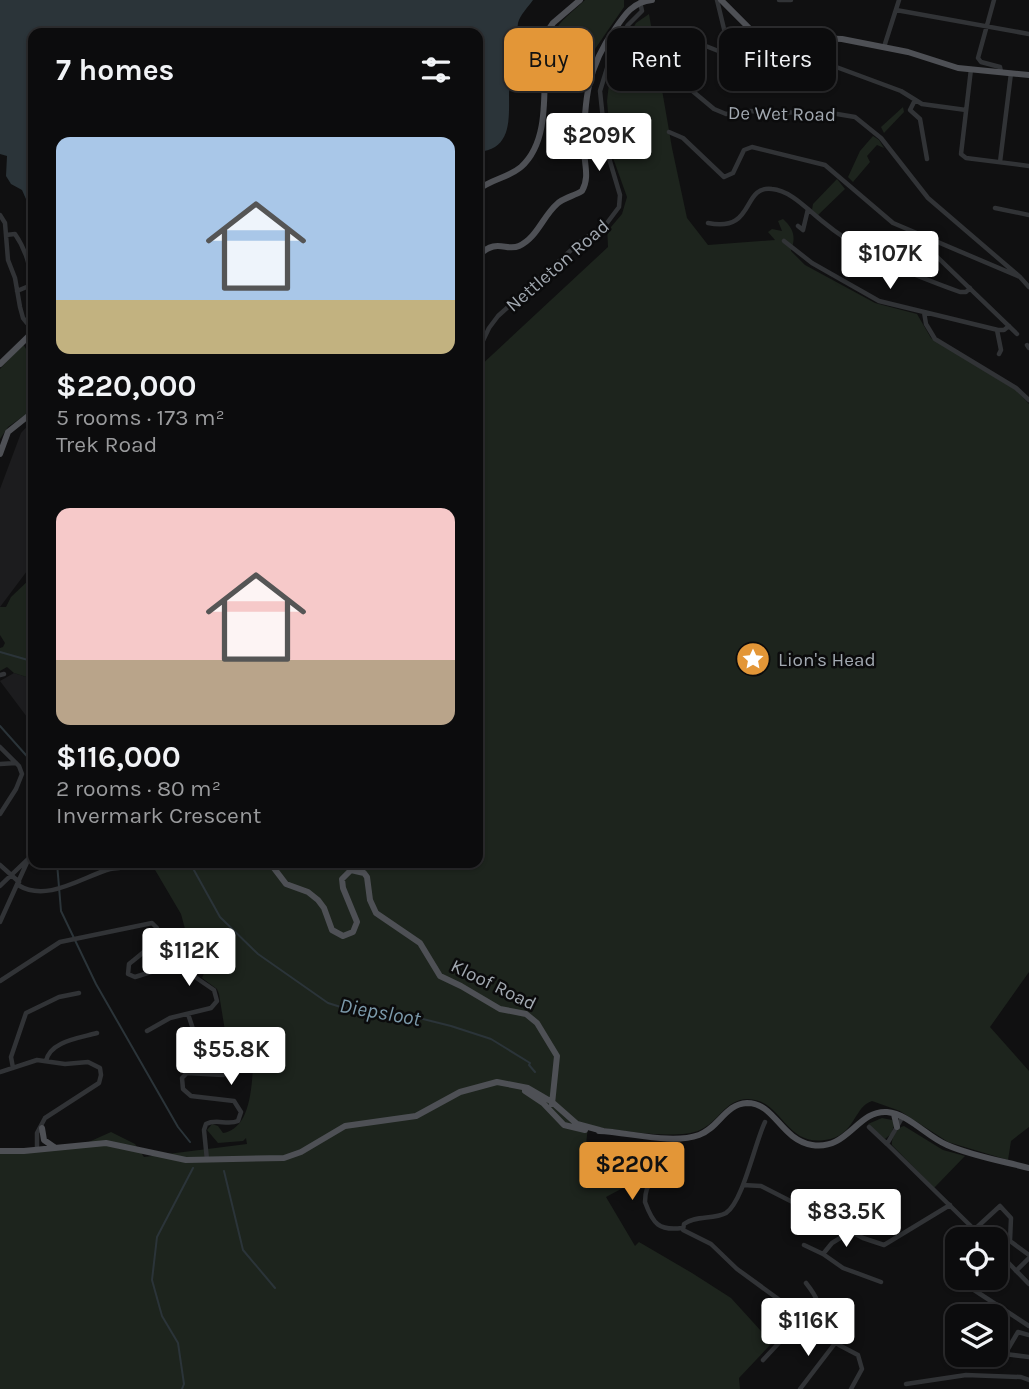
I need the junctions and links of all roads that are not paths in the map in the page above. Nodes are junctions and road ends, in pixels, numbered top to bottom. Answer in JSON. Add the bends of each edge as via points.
{"nodes":[{"id":1,"x":580,"y":0,"type":"edge"},
{"id":2,"x":652,"y":0,"type":"edge"},
{"id":3,"x":719,"y":0,"type":"edge"},
{"id":4,"x":779,"y":0,"type":"edge"},
{"id":5,"x":791,"y":0,"type":"edge"},
{"id":6,"x":900,"y":0,"type":"edge"},
{"id":7,"x":994,"y":0,"type":"edge"},
{"id":8,"x":640,"y":2,"type":"junction"},
{"id":9,"x":631,"y":8,"type":"junction"},
{"id":10,"x":896,"y":10,"type":"junction"},
{"id":11,"x":636,"y":16,"type":"junction"},
{"id":12,"x":986,"y":27,"type":"junction"},
{"id":13,"x":750,"y":28,"type":"edge"},
{"id":14,"x":1029,"y":33,"type":"edge"},
{"id":15,"x":836,"y":39,"type":"edge"},
{"id":16,"x":705,"y":46,"type":"edge"},
{"id":17,"x":884,"y":47,"type":"junction"},
{"id":18,"x":836,"y":67,"type":"edge"},
{"id":19,"x":971,"y":69,"type":"junction"},
{"id":20,"x":1001,"y":72,"type":"junction"},
{"id":21,"x":1011,"y":73,"type":"junction"},
{"id":22,"x":1029,"y":75,"type":"edge"},
{"id":23,"x":692,"y":91,"type":"edge"},
{"id":24,"x":915,"y":100,"type":"junction"},
{"id":25,"x":966,"y":110,"type":"junction"},
{"id":26,"x":669,"y":132,"type":"dead end"},
{"id":27,"x":927,"y":159,"type":"dead end"},
{"id":28,"x":1000,"y":162,"type":"junction"},
{"id":29,"x":1029,"y":166,"type":"edge"},
{"id":30,"x":483,"y":188,"type":"edge"},
{"id":31,"x":995,"y":208,"type":"dead end"},
{"id":32,"x":808,"y":209,"type":"junction"},
{"id":33,"x":0,"y":215,"type":"edge"},
{"id":34,"x":1029,"y":215,"type":"edge"},
{"id":35,"x":708,"y":223,"type":"dead end"},
{"id":36,"x":798,"y":226,"type":"dead end"},
{"id":37,"x":6,"y":235,"type":"junction"},
{"id":38,"x":784,"y":241,"type":"dead end"},
{"id":39,"x":934,"y":241,"type":"junction"},
{"id":40,"x":483,"y":253,"type":"edge"},
{"id":41,"x":28,"y":266,"type":"edge"},
{"id":42,"x":1020,"y":277,"type":"junction"},
{"id":43,"x":28,"y":286,"type":"edge"},
{"id":44,"x":1029,"y":287,"type":"edge"},
{"id":45,"x":970,"y":288,"type":"junction"},
{"id":46,"x":17,"y":291,"type":"junction"},
{"id":47,"x":924,"y":312,"type":"junction"},
{"id":48,"x":28,"y":323,"type":"edge"},
{"id":49,"x":1009,"y":326,"type":"junction"},
{"id":50,"x":997,"y":330,"type":"junction"},
{"id":51,"x":1017,"y":334,"type":"dead end"},
{"id":52,"x":28,"y":337,"type":"edge"},
{"id":53,"x":483,"y":341,"type":"edge"},
{"id":54,"x":999,"y":354,"type":"dead end"},
{"id":55,"x":0,"y":364,"type":"edge"},
{"id":56,"x":1029,"y":400,"type":"edge"},
{"id":57,"x":28,"y":416,"type":"edge"},
{"id":58,"x":0,"y":454,"type":"edge"},
{"id":59,"x":0,"y":747,"type":"edge"},
{"id":60,"x":16,"y":763,"type":"junction"},
{"id":61,"x":0,"y":764,"type":"edge"},
{"id":62,"x":0,"y":814,"type":"edge"},
{"id":63,"x":28,"y":859,"type":"edge"},
{"id":64,"x":28,"y":860,"type":"edge"},
{"id":65,"x":0,"y":865,"type":"edge"},
{"id":66,"x":118,"y":868,"type":"edge"},
{"id":67,"x":274,"y":868,"type":"edge"},
{"id":68,"x":11,"y":875,"type":"junction"},
{"id":69,"x":18,"y":884,"type":"junction"},
{"id":70,"x":0,"y":886,"type":"edge"},
{"id":71,"x":0,"y":922,"type":"edge"},
{"id":72,"x":0,"y":981,"type":"edge"},
{"id":73,"x":79,"y":993,"type":"dead end"},
{"id":74,"x":188,"y":1014,"type":"junction"},
{"id":75,"x":147,"y":1031,"type":"dead end"},
{"id":76,"x":97,"y":1034,"type":"dead end"},
{"id":77,"x":46,"y":1061,"type":"junction"},
{"id":78,"x":13,"y":1068,"type":"junction"},
{"id":79,"x":0,"y":1072,"type":"edge"},
{"id":80,"x":479,"y":1085,"type":"junction"},
{"id":81,"x":552,"y":1102,"type":"junction"},
{"id":82,"x":52,"y":1114,"type":"junction"},
{"id":83,"x":560,"y":1114,"type":"junction"},
{"id":84,"x":894,"y":1114,"type":"junction"},
{"id":85,"x":902,"y":1118,"type":"junction"},
{"id":86,"x":765,"y":1122,"type":"dead end"},
{"id":87,"x":564,"y":1125,"type":"junction"},
{"id":88,"x":869,"y":1127,"type":"dead end"},
{"id":89,"x":897,"y":1127,"type":"junction"},
{"id":90,"x":42,"y":1128,"type":"junction"},
{"id":91,"x":603,"y":1131,"type":"junction"},
{"id":92,"x":887,"y":1144,"type":"junction"},
{"id":93,"x":56,"y":1148,"type":"junction"},
{"id":94,"x":39,"y":1150,"type":"junction"},
{"id":95,"x":0,"y":1151,"type":"edge"},
{"id":96,"x":207,"y":1160,"type":"junction"},
{"id":97,"x":1029,"y":1168,"type":"edge"},
{"id":98,"x":677,"y":1179,"type":"dead end"},
{"id":99,"x":743,"y":1185,"type":"junction"},
{"id":100,"x":950,"y":1205,"type":"junction"},
{"id":101,"x":973,"y":1227,"type":"edge"},
{"id":102,"x":977,"y":1227,"type":"edge"},
{"id":103,"x":682,"y":1228,"type":"junction"},
{"id":104,"x":850,"y":1232,"type":"junction"},
{"id":105,"x":804,"y":1245,"type":"dead end"},
{"id":106,"x":823,"y":1254,"type":"junction"},
{"id":107,"x":1029,"y":1256,"type":"edge"},
{"id":108,"x":1008,"y":1263,"type":"edge"},
{"id":109,"x":1016,"y":1271,"type":"junction"},
{"id":110,"x":881,"y":1282,"type":"dead end"},
{"id":111,"x":806,"y":1283,"type":"dead end"},
{"id":112,"x":1029,"y":1284,"type":"edge"},
{"id":113,"x":974,"y":1290,"type":"edge"},
{"id":114,"x":803,"y":1317,"type":"junction"},
{"id":115,"x":815,"y":1322,"type":"junction"},
{"id":116,"x":1029,"y":1326,"type":"edge"},
{"id":117,"x":1029,"y":1335,"type":"edge"},
{"id":118,"x":836,"y":1342,"type":"junction"},
{"id":119,"x":1029,"y":1357,"type":"edge"},
{"id":120,"x":763,"y":1360,"type":"dead end"},
{"id":121,"x":1029,"y":1380,"type":"edge"},
{"id":122,"x":906,"y":1384,"type":"dead end"},
{"id":123,"x":800,"y":1389,"type":"edge"},
{"id":124,"x":851,"y":1389,"type":"edge"}],
"edges":[{"from":1,"to":30,"type":"main road","via":[[547,33],[537,146],[516,171]]},
{"from":2,"to":8,"type":"main road"},
{"from":3,"to":13,"type":"main road"},
{"from":3,"to":16,"type":"street","via":[[727,52]]},
{"from":4,"to":5,"type":"street"},
{"from":6,"to":10,"type":"street"},
{"from":7,"to":12,"type":"street"},
{"from":8,"to":9,"type":"main road"},
{"from":8,"to":11,"type":"street","name":"Nettleton Road","via":[[642,10]]},
{"from":9,"to":11,"type":"street"},
{"from":9,"to":40,"type":"main road","via":[[603,45],[589,77],[584,188],[558,202],[522,244],[498,245]]},
{"from":10,"to":12,"type":"street"},
{"from":10,"to":17,"type":"street"},
{"from":11,"to":53,"type":"street","name":"Nettleton Road","via":[[612,52],[600,91],[619,206],[607,223],[498,316]]},
{"from":12,"to":14,"type":"street"},
{"from":12,"to":20,"type":"street","via":[[978,59],[1000,67]]},
{"from":15,"to":17,"type":"main road"},
{"from":17,"to":19,"type":"main road"},
{"from":18,"to":24,"type":"street"},
{"from":19,"to":20,"type":"main road"},
{"from":19,"to":25,"type":"street"},
{"from":20,"to":21,"type":"main road"},
{"from":21,"to":22,"type":"main road"},
{"from":21,"to":28,"type":"street"},
{"from":23,"to":42,"type":"street","name":"De Wet Road","via":[[726,114],[750,111],[857,118],[881,138],[928,198]]},
{"from":24,"to":25,"type":"street"},
{"from":24,"to":27,"type":"street","via":[[910,111],[920,119]]},
{"from":25,"to":28,"type":"street","via":[[963,157]]},
{"from":26,"to":39,"type":"street","via":[[683,138],[724,178],[733,173],[743,151],[750,147],[824,164],[892,223]]},
{"from":28,"to":29,"type":"street"},
{"from":31,"to":34,"type":"street"},
{"from":32,"to":35,"type":"street","via":[[768,188],[754,196],[736,222]]},
{"from":32,"to":36,"type":"street","via":[[803,230]]},
{"from":32,"to":45,"type":"street","via":[[848,242],[899,270],[962,293]]},
{"from":33,"to":37,"type":"street"},
{"from":37,"to":41,"type":"street","via":[[14,234],[22,245]]},
{"from":37,"to":46,"type":"street"},
{"from":38,"to":47,"type":"street","via":[[812,263],[876,299]]},
{"from":39,"to":42,"type":"street"},
{"from":39,"to":45,"type":"street","via":[[933,253]]},
{"from":42,"to":44,"type":"street","name":"De Wet Road"},
{"from":43,"to":46,"type":"street"},
{"from":45,"to":49,"type":"street"},
{"from":46,"to":48,"type":"street"},
{"from":47,"to":50,"type":"street"},
{"from":47,"to":56,"type":"street","via":[[935,339]]},
{"from":49,"to":50,"type":"street"},
{"from":49,"to":51,"type":"street"},
{"from":50,"to":54,"type":"street"},
{"from":52,"to":55,"type":"main road"},
{"from":57,"to":58,"type":"main road","via":[[8,432]]},
{"from":59,"to":60,"type":"street"},
{"from":60,"to":61,"type":"street"},
{"from":60,"to":62,"type":"street","via":[[22,772],[20,781]]},
{"from":63,"to":68,"type":"street"},
{"from":64,"to":69,"type":"street"},
{"from":65,"to":68,"type":"street"},
{"from":66,"to":69,"type":"street","via":[[62,888],[29,889]]},
{"from":67,"to":81,"type":"main road","name":"Kloof Road","via":[[286,884],[318,900],[332,930],[341,936],[352,933],[357,924],[342,879],[352,870],[364,873],[375,911],[417,940],[440,976],[501,1009],[524,1013],[536,1021],[556,1056]]},
{"from":68,"to":69,"type":"street"},
{"from":68,"to":70,"type":"street"},
{"from":69,"to":71,"type":"street"},
{"from":72,"to":74,"type":"street","via":[[51,945],[154,924],[156,936],[129,964],[128,973],[135,977],[173,965],[181,967],[212,989],[217,998],[211,1008]]},
{"from":73,"to":78,"type":"street","via":[[26,1013],[11,1057]]},
{"from":74,"to":75,"type":"street"},
{"from":74,"to":96,"type":"street","via":[[194,1032],[227,1054],[233,1064],[223,1075],[187,1073],[181,1082],[183,1089],[191,1096],[232,1100],[241,1112],[231,1124],[206,1124]]},
{"from":76,"to":77,"type":"street","via":[[55,1047]]},
{"from":77,"to":78,"type":"street"},
{"from":77,"to":82,"type":"street","via":[[91,1062],[101,1072],[96,1085]]},
{"from":78,"to":79,"type":"street"},
{"from":80,"to":81,"type":"main road","via":[[515,1084]]},
{"from":80,"to":83,"type":"main road","via":[[520,1089]]},
{"from":80,"to":96,"type":"main road","via":[[416,1116],[341,1128],[290,1156]]},
{"from":81,"to":83,"type":"main road"},
{"from":82,"to":90,"type":"street"},
{"from":82,"to":94,"type":"street","via":[[39,1127]]},
{"from":83,"to":87,"type":"main road"},
{"from":83,"to":87,"type":"main road","via":[[568,1121]]},
{"from":83,"to":91,"type":"main road","via":[[580,1126]]},
{"from":84,"to":85,"type":"main road"},
{"from":84,"to":89,"type":"main road"},
{"from":84,"to":91,"type":"main road","via":[[871,1116],[841,1140],[820,1146],[794,1139],[769,1111],[752,1104],[732,1108],[710,1129],[694,1136]]},
{"from":85,"to":89,"type":"street"},
{"from":85,"to":97,"type":"main road","via":[[949,1146]]},
{"from":86,"to":99,"type":"street"},
{"from":87,"to":91,"type":"main road"},
{"from":88,"to":92,"type":"street"},
{"from":89,"to":92,"type":"street"},
{"from":90,"to":93,"type":"main road","via":[[44,1140]]},
{"from":90,"to":94,"type":"street"},
{"from":92,"to":100,"type":"street"},
{"from":93,"to":94,"type":"main road"},
{"from":93,"to":96,"type":"main road","via":[[107,1143],[175,1159]]},
{"from":94,"to":95,"type":"main road"},
{"from":98,"to":103,"type":"street","via":[[654,1178],[645,1199],[659,1226]]},
{"from":99,"to":103,"type":"street","via":[[729,1210],[689,1220]]},
{"from":99,"to":104,"type":"street","via":[[761,1186]]},
{"from":100,"to":101,"type":"street"},
{"from":100,"to":104,"type":"street","via":[[885,1245]]},
{"from":102,"to":107,"type":"street","via":[[1000,1206],[1011,1218],[1009,1239]]},
{"from":103,"to":114,"type":"street","via":[[708,1242]]},
{"from":104,"to":106,"type":"street"},
{"from":105,"to":106,"type":"street"},
{"from":106,"to":110,"type":"street","via":[[841,1267]]},
{"from":107,"to":109,"type":"street"},
{"from":108,"to":109,"type":"street"},
{"from":109,"to":112,"type":"street"},
{"from":111,"to":115,"type":"street","via":[[819,1302]]},
{"from":113,"to":116,"type":"street"},
{"from":114,"to":115,"type":"street"},
{"from":114,"to":120,"type":"street"},
{"from":115,"to":118,"type":"street"},
{"from":117,"to":119,"type":"street","via":[[1018,1332],[1005,1354]]},
{"from":118,"to":123,"type":"street"},
{"from":118,"to":124,"type":"street","via":[[862,1362]]},
{"from":121,"to":122,"type":"street","via":[[970,1375]]}]}
